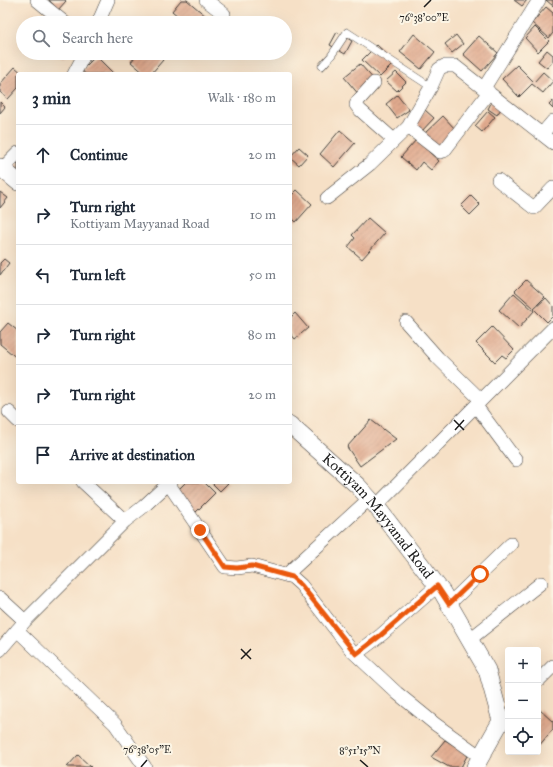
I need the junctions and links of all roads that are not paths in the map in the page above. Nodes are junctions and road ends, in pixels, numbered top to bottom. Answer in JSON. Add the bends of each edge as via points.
{"nodes":[{"id":1,"x":37,"y":0,"type":"edge"},
{"id":2,"x":108,"y":0,"type":"edge"},
{"id":3,"x":206,"y":0,"type":"edge"},
{"id":4,"x":539,"y":0,"type":"edge"},
{"id":5,"x":224,"y":14,"type":"dead end"},
{"id":6,"x":56,"y":16,"type":"edge"},
{"id":7,"x":101,"y":16,"type":"edge"},
{"id":8,"x":81,"y":60,"type":"edge"},
{"id":9,"x":322,"y":66,"type":"dead end"},
{"id":10,"x":75,"y":72,"type":"edge"},
{"id":11,"x":374,"y":83,"type":"dead end"},
{"id":12,"x":430,"y":87,"type":"junction"},
{"id":13,"x":486,"y":90,"type":"junction"},
{"id":14,"x":553,"y":122,"type":"edge"},
{"id":15,"x":408,"y":127,"type":"junction"},
{"id":16,"x":542,"y":134,"type":"junction"},
{"id":17,"x":394,"y":140,"type":"junction"},
{"id":18,"x":553,"y":143,"type":"edge"},
{"id":19,"x":16,"y":155,"type":"edge"},
{"id":20,"x":1,"y":168,"type":"edge"},
{"id":21,"x":16,"y":180,"type":"edge"},
{"id":22,"x":498,"y":180,"type":"dead end"},
{"id":23,"x":553,"y":188,"type":"edge"},
{"id":24,"x":327,"y":198,"type":"dead end"},
{"id":25,"x":406,"y":322,"type":"dead end"},
{"id":26,"x":553,"y":328,"type":"edge"},
{"id":27,"x":478,"y":403,"type":"junction"},
{"id":28,"x":292,"y":427,"type":"edge"},
{"id":29,"x":516,"y":460,"type":"dead end"},
{"id":30,"x":85,"y":484,"type":"edge"},
{"id":31,"x":168,"y":484,"type":"edge"},
{"id":32,"x":170,"y":484,"type":"edge"},
{"id":33,"x":373,"y":503,"type":"junction"},
{"id":34,"x":125,"y":521,"type":"junction"},
{"id":35,"x":511,"y":544,"type":"dead end"},
{"id":36,"x":286,"y":575,"type":"junction"},
{"id":37,"x":541,"y":584,"type":"dead end"},
{"id":38,"x":437,"y":586,"type":"junction"},
{"id":39,"x":0,"y":598,"type":"edge"},
{"id":40,"x":449,"y":604,"type":"junction"},
{"id":41,"x":21,"y":625,"type":"junction"},
{"id":42,"x":469,"y":640,"type":"junction"},
{"id":43,"x":2,"y":642,"type":"edge"},
{"id":44,"x":356,"y":654,"type":"junction"},
{"id":45,"x":553,"y":666,"type":"edge"},
{"id":46,"x":541,"y":678,"type":"edge"},
{"id":47,"x":504,"y":717,"type":"edge"},
{"id":48,"x":478,"y":762,"type":"edge"},
{"id":49,"x":145,"y":767,"type":"edge"}],
"edges":[{"from":1,"to":6,"type":"street"},
{"from":2,"to":7,"type":"street"},
{"from":3,"to":5,"type":"street"},
{"from":4,"to":13,"type":"street"},
{"from":8,"to":10,"type":"street"},
{"from":9,"to":12,"type":"lane","via":[[347,32]]},
{"from":11,"to":17,"type":"street","via":[[356,105]]},
{"from":12,"to":13,"type":"street","via":[[439,69],[444,66],[455,66]]},
{"from":12,"to":15,"type":"street"},
{"from":13,"to":15,"type":"street","via":[[444,151],[440,152]]},
{"from":13,"to":16,"type":"street"},
{"from":14,"to":16,"type":"street"},
{"from":15,"to":17,"type":"street"},
{"from":16,"to":18,"type":"street"},
{"from":17,"to":24,"type":"street","via":[[370,164]]},
{"from":19,"to":20,"type":"street"},
{"from":20,"to":21,"type":"street"},
{"from":22,"to":23,"type":"street","via":[[534,208]]},
{"from":25,"to":27,"type":"street"},
{"from":26,"to":27,"type":"street"},
{"from":27,"to":29,"type":"street"},
{"from":27,"to":33,"type":"street"},
{"from":28,"to":33,"type":"street","name":"Kottiyam Mayyanad Road","via":[[358,486]]},
{"from":30,"to":34,"type":"street"},
{"from":31,"to":34,"type":"street"},
{"from":32,"to":36,"type":"street","via":[[225,567],[252,566]]},
{"from":33,"to":36,"type":"street"},
{"from":33,"to":38,"type":"street","name":"Kottiyam Mayyanad Road"},
{"from":34,"to":41,"type":"street"},
{"from":35,"to":40,"type":"street"},
{"from":36,"to":44,"type":"street","via":[[301,585]]},
{"from":37,"to":42,"type":"street"},
{"from":38,"to":40,"type":"street","name":"Kottiyam Mayyanad Road"},
{"from":38,"to":44,"type":"street"},
{"from":39,"to":41,"type":"street"},
{"from":40,"to":42,"type":"street","name":"Kottiyam Mayyanad Road"},
{"from":41,"to":43,"type":"street"},
{"from":41,"to":49,"type":"street","via":[[115,724]]},
{"from":42,"to":47,"type":"street","name":"Kottiyam Mayyanad Road","via":[[487,670]]},
{"from":44,"to":48,"type":"street","via":[[397,693]]},
{"from":45,"to":46,"type":"street"},
{"from":47,"to":48,"type":"street","name":"Kottiyam Mayyanad Road"}]}
